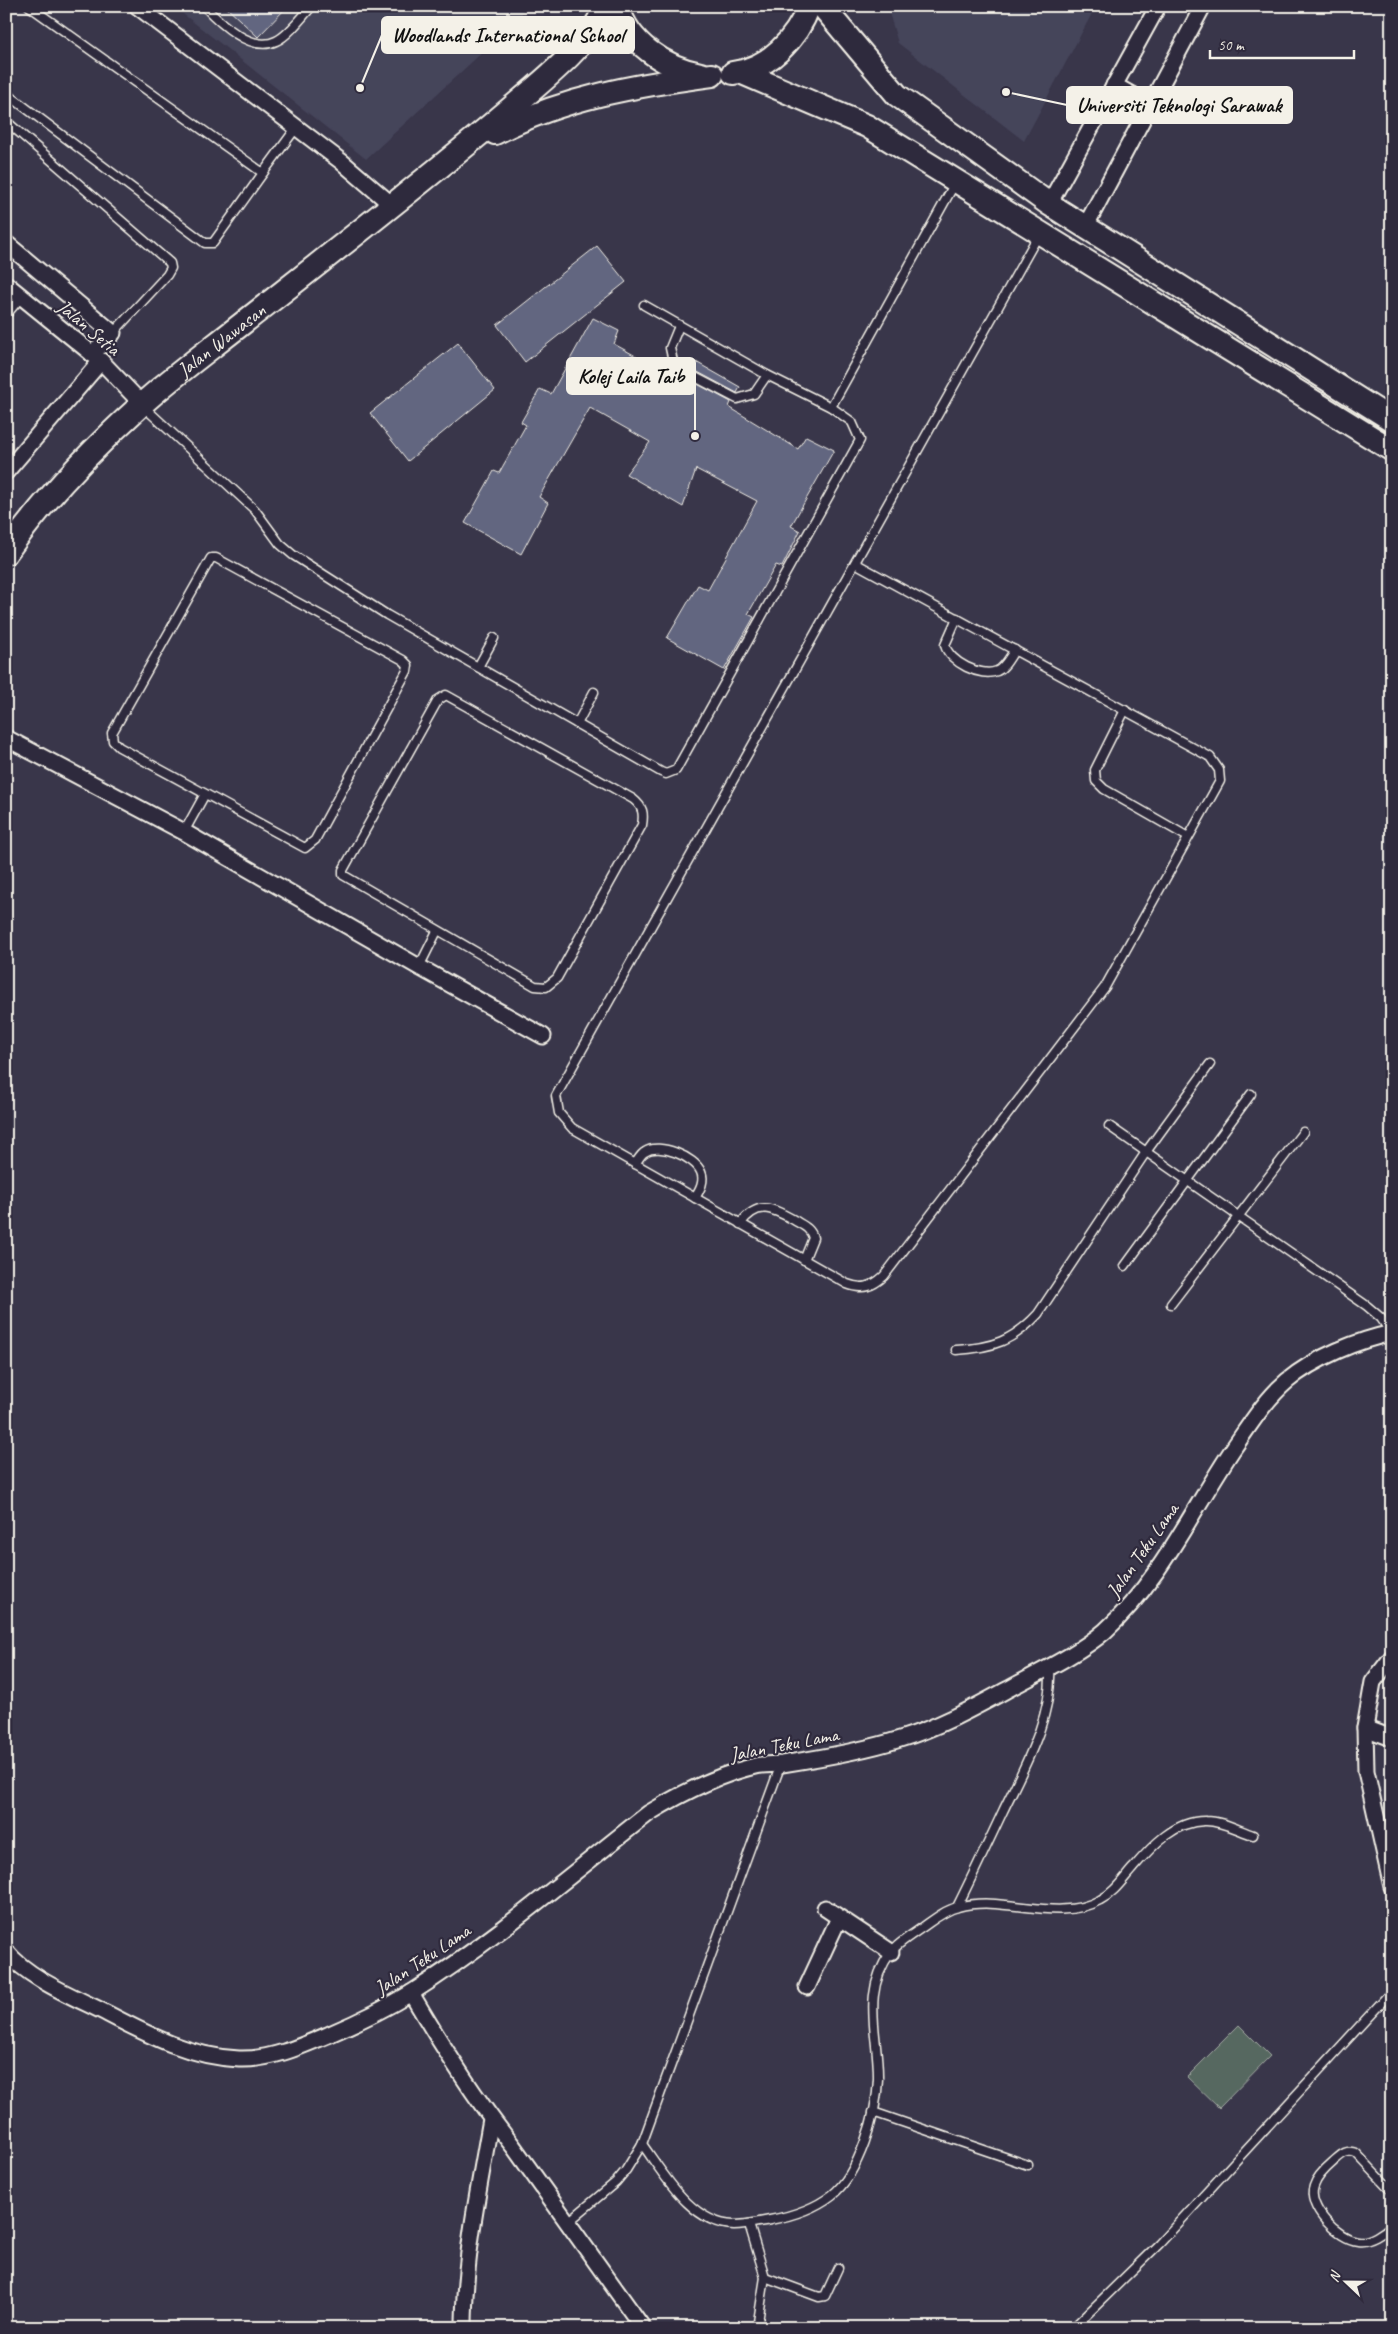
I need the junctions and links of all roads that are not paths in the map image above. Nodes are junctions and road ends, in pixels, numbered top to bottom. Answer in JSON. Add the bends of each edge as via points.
{"nodes":[{"id":1,"x":29,"y":6,"type":"edge"},
{"id":2,"x":137,"y":6,"type":"edge"},
{"id":3,"x":204,"y":6,"type":"edge"},
{"id":4,"x":312,"y":6,"type":"edge"},
{"id":5,"x":605,"y":6,"type":"edge"},
{"id":6,"x":618,"y":6,"type":"edge"},
{"id":7,"x":809,"y":6,"type":"edge"},
{"id":8,"x":822,"y":6,"type":"edge"},
{"id":9,"x":1158,"y":6,"type":"edge"},
{"id":10,"x":1203,"y":6,"type":"edge"},
{"id":11,"x":740,"y":72,"type":"junction"},
{"id":12,"x":712,"y":75,"type":"junction"},
{"id":13,"x":1114,"y":85,"type":"junction"},
{"id":14,"x":6,"y":93,"type":"edge"},
{"id":15,"x":1150,"y":106,"type":"junction"},
{"id":16,"x":6,"y":121,"type":"edge"},
{"id":17,"x":296,"y":128,"type":"junction"},
{"id":18,"x":458,"y":152,"type":"junction"},
{"id":19,"x":263,"y":173,"type":"junction"},
{"id":20,"x":955,"y":182,"type":"junction"},
{"id":21,"x":1049,"y":204,"type":"junction"},
{"id":22,"x":392,"y":205,"type":"junction"},
{"id":23,"x":1085,"y":227,"type":"junction"},
{"id":24,"x":1039,"y":234,"type":"junction"},
{"id":25,"x":6,"y":243,"type":"edge"},
{"id":26,"x":6,"y":284,"type":"edge"},
{"id":27,"x":22,"y":296,"type":"junction"},
{"id":28,"x":644,"y":305,"type":"dead end"},
{"id":29,"x":6,"y":314,"type":"edge"},
{"id":30,"x":679,"y":326,"type":"junction"},
{"id":31,"x":112,"y":333,"type":"junction"},
{"id":32,"x":96,"y":357,"type":"junction"},
{"id":33,"x":767,"y":375,"type":"junction"},
{"id":34,"x":142,"y":404,"type":"junction"},
{"id":35,"x":831,"y":407,"type":"junction"},
{"id":36,"x":1392,"y":420,"type":"edge"},
{"id":37,"x":1392,"y":450,"type":"edge"},
{"id":38,"x":6,"y":472,"type":"edge"},
{"id":39,"x":6,"y":553,"type":"edge"},
{"id":40,"x":855,"y":563,"type":"junction"},
{"id":41,"x":957,"y":618,"type":"junction"},
{"id":42,"x":494,"y":638,"type":"dead end"},
{"id":43,"x":1015,"y":650,"type":"junction"},
{"id":44,"x":478,"y":667,"type":"junction"},
{"id":45,"x":594,"y":692,"type":"dead end"},
{"id":46,"x":1125,"y":710,"type":"junction"},
{"id":47,"x":577,"y":724,"type":"junction"},
{"id":48,"x":6,"y":738,"type":"edge"},
{"id":49,"x":205,"y":794,"type":"junction"},
{"id":50,"x":184,"y":832,"type":"junction"},
{"id":51,"x":1188,"y":837,"type":"junction"},
{"id":52,"x":438,"y":931,"type":"junction"},
{"id":53,"x":419,"y":967,"type":"junction"},
{"id":54,"x":543,"y":1036,"type":"dead end"},
{"id":55,"x":1210,"y":1064,"type":"dead end"},
{"id":56,"x":1251,"y":1094,"type":"dead end"},
{"id":57,"x":1109,"y":1126,"type":"dead end"},
{"id":58,"x":1303,"y":1132,"type":"dead end"},
{"id":59,"x":1146,"y":1152,"type":"junction"},
{"id":60,"x":635,"y":1164,"type":"junction"},
{"id":61,"x":1188,"y":1181,"type":"junction"},
{"id":62,"x":695,"y":1198,"type":"junction"},
{"id":63,"x":1239,"y":1216,"type":"junction"},
{"id":64,"x":740,"y":1224,"type":"junction"},
{"id":65,"x":804,"y":1260,"type":"junction"},
{"id":66,"x":1125,"y":1266,"type":"dead end"},
{"id":67,"x":1171,"y":1304,"type":"dead end"},
{"id":68,"x":1392,"y":1333,"type":"edge"},
{"id":69,"x":956,"y":1350,"type":"dead end"},
{"id":70,"x":1392,"y":1657,"type":"edge"},
{"id":71,"x":1050,"y":1667,"type":"junction"},
{"id":72,"x":1365,"y":1728,"type":"junction"},
{"id":73,"x":1392,"y":1738,"type":"edge"},
{"id":74,"x":781,"y":1764,"type":"junction"},
{"id":75,"x":1253,"y":1836,"type":"dead end"},
{"id":76,"x":1392,"y":1888,"type":"edge"},
{"id":77,"x":957,"y":1907,"type":"junction"},
{"id":78,"x":825,"y":1908,"type":"dead end"},
{"id":79,"x":839,"y":1918,"type":"junction"},
{"id":80,"x":6,"y":1951,"type":"edge"},
{"id":81,"x":891,"y":1952,"type":"junction"},
{"id":82,"x":807,"y":1987,"type":"dead end"},
{"id":83,"x":1392,"y":1991,"type":"edge"},
{"id":84,"x":411,"y":1993,"type":"junction"},
{"id":85,"x":873,"y":2112,"type":"junction"},
{"id":86,"x":492,"y":2120,"type":"junction"},
{"id":87,"x":642,"y":2144,"type":"junction"},
{"id":88,"x":1028,"y":2165,"type":"dead end"},
{"id":89,"x":1392,"y":2191,"type":"edge"},
{"id":90,"x":567,"y":2223,"type":"junction"},
{"id":91,"x":749,"y":2224,"type":"junction"},
{"id":92,"x":1392,"y":2226,"type":"edge"},
{"id":93,"x":838,"y":2268,"type":"dead end"},
{"id":94,"x":765,"y":2277,"type":"junction"},
{"id":95,"x":464,"y":2328,"type":"edge"},
{"id":96,"x":642,"y":2328,"type":"edge"},
{"id":97,"x":757,"y":2328,"type":"edge"},
{"id":98,"x":1073,"y":2328,"type":"edge"}],
"edges":[{"from":1,"to":19,"type":"lane"},
{"from":2,"to":17,"type":"street"},
{"from":3,"to":4,"type":"lane","via":[[240,36],[260,45],[277,41]]},
{"from":5,"to":18,"type":"main road","via":[[585,39],[557,67]]},
{"from":6,"to":12,"type":"main road","via":[[634,37],[657,58],[685,71]]},
{"from":7,"to":11,"type":"main road","via":[[787,44],[765,61]]},
{"from":8,"to":21,"type":"main road","via":[[897,95]]},
{"from":9,"to":13,"type":"street"},
{"from":10,"to":15,"type":"street"},
{"from":11,"to":12,"type":"main road"},
{"from":11,"to":20,"type":"main road","via":[[867,126]]},
{"from":12,"to":18,"type":"main road","via":[[572,101],[524,118]]},
{"from":13,"to":15,"type":"street"},
{"from":13,"to":21,"type":"street"},
{"from":14,"to":19,"type":"lane","via":[[205,243],[212,243]]},
{"from":15,"to":23,"type":"street"},
{"from":16,"to":31,"type":"lane","via":[[170,263],[167,276]]},
{"from":17,"to":19,"type":"lane"},
{"from":17,"to":22,"type":"street"},
{"from":18,"to":22,"type":"main road","name":"Jalan Wawasan"},
{"from":20,"to":24,"type":"main road"},
{"from":20,"to":35,"type":"lane"},
{"from":21,"to":23,"type":"main road"},
{"from":22,"to":34,"type":"main road","name":"Jalan Wawasan"},
{"from":23,"to":36,"type":"main road"},
{"from":24,"to":37,"type":"main road"},
{"from":24,"to":40,"type":"lane"},
{"from":25,"to":31,"type":"street"},
{"from":26,"to":27,"type":"street","name":"Jalan Setia"},
{"from":27,"to":29,"type":"lane"},
{"from":27,"to":32,"type":"street","name":"Jalan Setia"},
{"from":28,"to":30,"type":"lane"},
{"from":30,"to":33,"type":"lane"},
{"from":30,"to":33,"type":"lane","via":[[670,348],[674,366],[737,399],[754,394]]},
{"from":31,"to":32,"type":"street"},
{"from":32,"to":34,"type":"street","name":"Jalan Setia"},
{"from":32,"to":38,"type":"street"},
{"from":33,"to":35,"type":"lane"},
{"from":34,"to":39,"type":"main road","name":"Jalan Wawasan","via":[[77,465]]},
{"from":34,"to":44,"type":"lane","via":[[255,510],[280,544],[293,555],[387,615]]},
{"from":35,"to":47,"type":"lane","via":[[852,422],[860,440],[676,770],[666,774],[661,772]]},
{"from":40,"to":41,"type":"lane"},
{"from":40,"to":60,"type":"lane","via":[[556,1096],[564,1122]]},
{"from":41,"to":43,"type":"lane"},
{"from":41,"to":43,"type":"lane","via":[[945,640],[946,650],[952,658],[981,672],[992,672],[1001,669]]},
{"from":42,"to":44,"type":"lane"},
{"from":43,"to":46,"type":"lane"},
{"from":44,"to":47,"type":"lane"},
{"from":45,"to":47,"type":"lane"},
{"from":46,"to":51,"type":"lane","via":[[1096,770],[1096,781],[1104,789]]},
{"from":46,"to":51,"type":"lane","via":[[1210,757],[1219,770],[1220,781]]},
{"from":48,"to":50,"type":"street"},
{"from":49,"to":49,"type":"lane","via":[[119,747],[113,741],[112,733],[211,558],[233,567],[408,665],[311,846],[298,845]]},
{"from":49,"to":50,"type":"lane"},
{"from":50,"to":53,"type":"street"},
{"from":51,"to":65,"type":"lane","via":[[1106,987],[884,1276],[872,1286],[856,1288]]},
{"from":52,"to":52,"type":"lane","via":[[343,875],[438,700],[446,695],[639,804],[644,813],[642,825],[557,978],[546,987],[535,986]]},
{"from":52,"to":53,"type":"lane"},
{"from":53,"to":54,"type":"street"},
{"from":55,"to":59,"type":"lane"},
{"from":56,"to":61,"type":"lane"},
{"from":57,"to":59,"type":"lane"},
{"from":58,"to":63,"type":"lane"},
{"from":59,"to":61,"type":"lane"},
{"from":59,"to":69,"type":"lane","via":[[1038,1314],[1025,1328],[999,1344]]},
{"from":60,"to":62,"type":"lane"},
{"from":60,"to":62,"type":"lane","via":[[644,1152],[658,1148],[666,1148],[693,1162],[701,1170],[702,1177]]},
{"from":61,"to":63,"type":"lane"},
{"from":61,"to":66,"type":"lane"},
{"from":62,"to":64,"type":"lane"},
{"from":63,"to":67,"type":"lane"},
{"from":63,"to":68,"type":"lane","via":[[1367,1306],[1382,1318]]},
{"from":64,"to":65,"type":"lane"},
{"from":64,"to":65,"type":"lane","via":[[752,1211],[768,1208],[808,1228],[813,1238]]},
{"from":68,"to":71,"type":"street","name":"Jalan Teku Lama","via":[[1363,1340],[1288,1380],[1259,1410],[1138,1597],[1103,1632]]},
{"from":70,"to":72,"type":"street","via":[[1373,1682]]},
{"from":71,"to":74,"type":"street","name":"Jalan Teku Lama","via":[[959,1715],[900,1740]]},
{"from":71,"to":77,"type":"lane","via":[[1048,1701],[1036,1736]]},
{"from":72,"to":73,"type":"street"},
{"from":72,"to":76,"type":"street","via":[[1366,1771]]},
{"from":74,"to":84,"type":"street","name":"Jalan Teku Lama","via":[[756,1766],[701,1784],[649,1813],[482,1943]]},
{"from":74,"to":87,"type":"lane"},
{"from":75,"to":77,"type":"lane","via":[[1208,1821],[1186,1824],[1161,1840],[1114,1889],[1089,1905],[1066,1910],[994,1905]]},
{"from":77,"to":81,"type":"lane","via":[[940,1915]]},
{"from":78,"to":79,"type":"street"},
{"from":79,"to":81,"type":"street"},
{"from":79,"to":82,"type":"street"},
{"from":80,"to":84,"type":"street","name":"Jalan Teku Lama","via":[[37,1977],[144,2033],[198,2054],[240,2059],[271,2055],[304,2045],[370,2016]]},
{"from":81,"to":85,"type":"lane","via":[[879,1974],[872,2003],[878,2079]]},
{"from":83,"to":98,"type":"lane","via":[[1165,2236]]},
{"from":84,"to":86,"type":"street"},
{"from":85,"to":88,"type":"lane"},
{"from":85,"to":91,"type":"lane","via":[[854,2166],[833,2194],[793,2216]]},
{"from":86,"to":90,"type":"street"},
{"from":86,"to":95,"type":"street","via":[[476,2204]]},
{"from":87,"to":90,"type":"lane","via":[[616,2182]]},
{"from":87,"to":91,"type":"lane","via":[[692,2206],[718,2221],[732,2225]]},
{"from":89,"to":92,"type":"lane","via":[[1350,2150],[1325,2169],[1313,2186],[1315,2203],[1324,2220],[1336,2232],[1356,2242],[1368,2241]]},
{"from":90,"to":96,"type":"street"},
{"from":91,"to":94,"type":"lane"},
{"from":93,"to":94,"type":"lane","via":[[830,2289],[819,2298]]},
{"from":94,"to":97,"type":"lane"}]}
